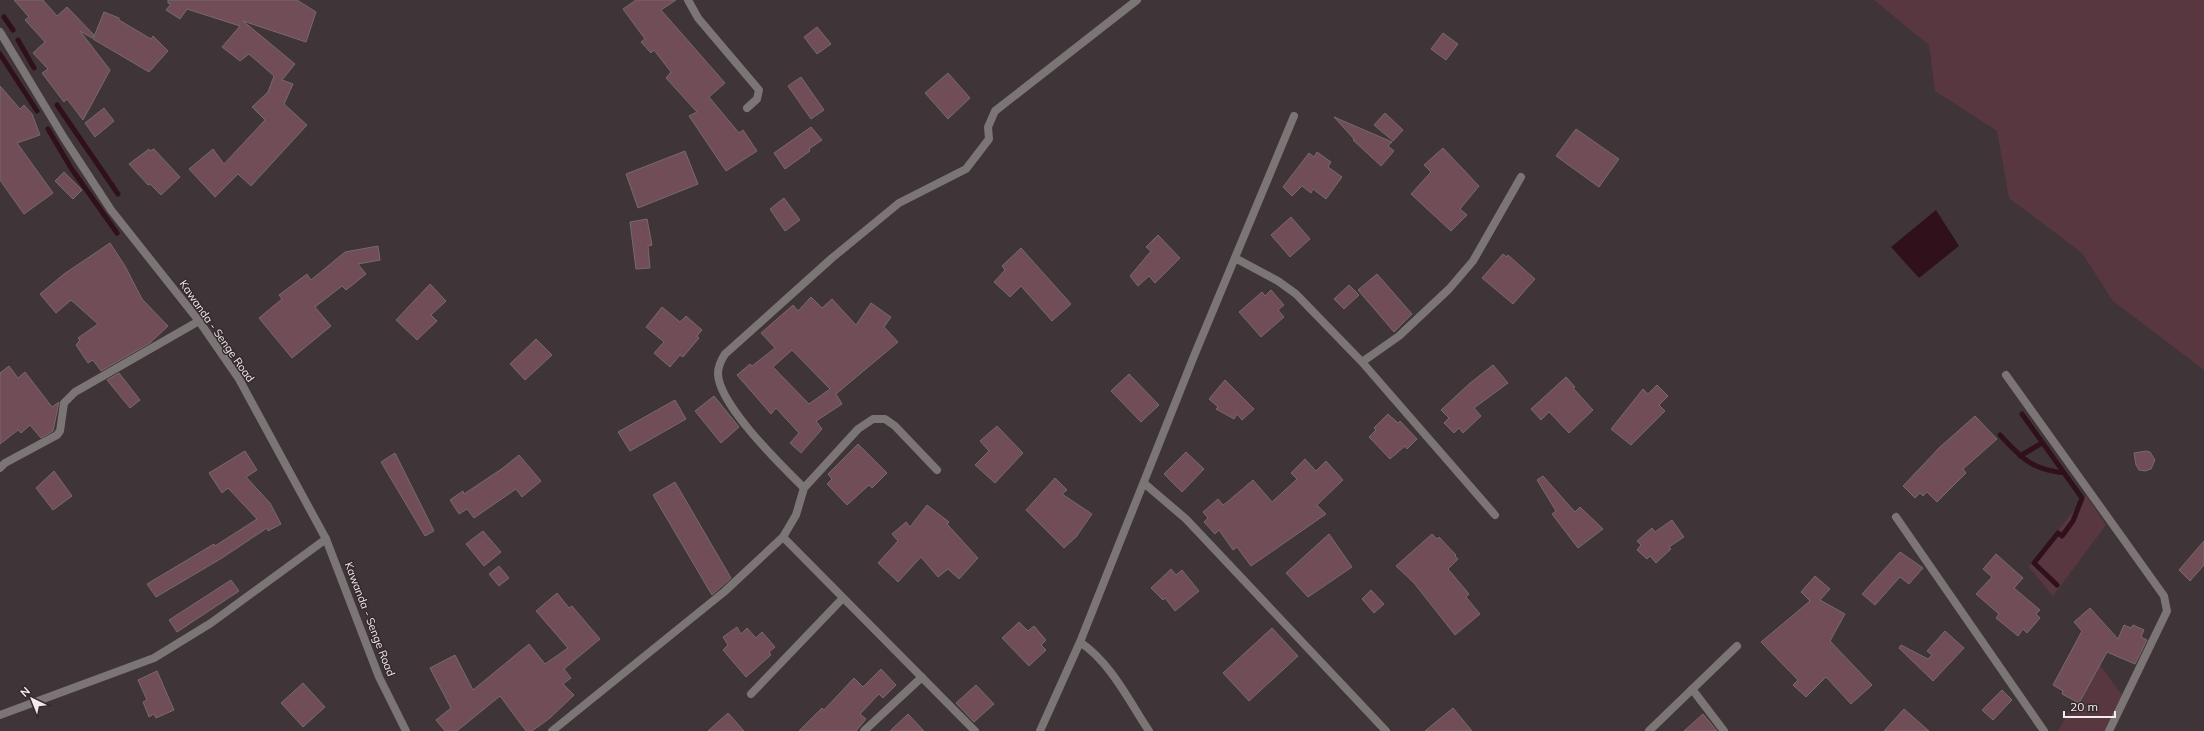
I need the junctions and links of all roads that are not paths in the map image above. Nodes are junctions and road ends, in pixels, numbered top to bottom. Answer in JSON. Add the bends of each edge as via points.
{"nodes":[{"id":1,"x":688,"y":0,"type":"edge"},
{"id":2,"x":1137,"y":0,"type":"edge"},
{"id":3,"x":0,"y":32,"type":"edge"},
{"id":4,"x":747,"y":108,"type":"dead end"},
{"id":5,"x":1294,"y":116,"type":"dead end"},
{"id":6,"x":1521,"y":177,"type":"dead end"},
{"id":7,"x":1235,"y":258,"type":"junction"},
{"id":8,"x":199,"y":321,"type":"junction"},
{"id":9,"x":1362,"y":362,"type":"junction"},
{"id":10,"x":2006,"y":375,"type":"dead end"},
{"id":11,"x":0,"y":468,"type":"edge"},
{"id":12,"x":937,"y":470,"type":"dead end"},
{"id":13,"x":1145,"y":484,"type":"junction"},
{"id":14,"x":804,"y":488,"type":"junction"},
{"id":15,"x":1496,"y":515,"type":"dead end"},
{"id":16,"x":1896,"y":517,"type":"dead end"},
{"id":17,"x":783,"y":537,"type":"junction"},
{"id":18,"x":326,"y":539,"type":"junction"},
{"id":19,"x":843,"y":598,"type":"junction"},
{"id":20,"x":1080,"y":642,"type":"junction"},
{"id":21,"x":1737,"y":646,"type":"dead end"},
{"id":22,"x":922,"y":677,"type":"junction"},
{"id":23,"x":1692,"y":689,"type":"junction"},
{"id":24,"x":751,"y":694,"type":"dead end"},
{"id":25,"x":0,"y":715,"type":"edge"},
{"id":26,"x":406,"y":731,"type":"edge"},
{"id":27,"x":552,"y":731,"type":"edge"},
{"id":28,"x":864,"y":731,"type":"edge"},
{"id":29,"x":975,"y":731,"type":"edge"},
{"id":30,"x":1040,"y":731,"type":"edge"},
{"id":31,"x":1149,"y":731,"type":"edge"},
{"id":32,"x":1386,"y":731,"type":"edge"},
{"id":33,"x":1648,"y":731,"type":"edge"},
{"id":34,"x":1724,"y":731,"type":"edge"},
{"id":35,"x":2044,"y":731,"type":"edge"},
{"id":36,"x":2109,"y":731,"type":"edge"}],
"edges":[{"from":1,"to":4,"type":"street","via":[[698,18],[758,90],[757,99]]},
{"from":2,"to":14,"type":"street","via":[[995,111],[988,127],[988,139],[966,169],[899,203],[832,258],[725,354],[718,374],[722,390],[739,418]]},
{"from":3,"to":8,"type":"street","name":"Kawanda - Senge Road","via":[[111,210]]},
{"from":5,"to":7,"type":"street"},
{"from":6,"to":9,"type":"street","via":[[1473,261],[1449,289],[1399,336]]},
{"from":7,"to":9,"type":"street","via":[[1278,281],[1296,294]]},
{"from":7,"to":13,"type":"street"},
{"from":8,"to":11,"type":"street","via":[[74,392],[64,402],[60,431],[57,435]]},
{"from":8,"to":18,"type":"street","name":"Kawanda - Senge Road","via":[[239,379]]},
{"from":9,"to":15,"type":"street"},
{"from":10,"to":36,"type":"street","via":[[2164,596],[2167,611]]},
{"from":12,"to":14,"type":"street","via":[[894,426],[885,419],[873,420],[858,429]]},
{"from":13,"to":20,"type":"street"},
{"from":13,"to":32,"type":"street","via":[[1186,519]]},
{"from":14,"to":17,"type":"street","via":[[796,515]]},
{"from":16,"to":35,"type":"street"},
{"from":17,"to":19,"type":"street"},
{"from":17,"to":27,"type":"street","via":[[724,592]]},
{"from":18,"to":25,"type":"street","via":[[211,623],[154,658]]},
{"from":18,"to":26,"type":"street","name":"Kawanda - Senge Road","via":[[379,677]]},
{"from":19,"to":22,"type":"street"},
{"from":19,"to":24,"type":"street"},
{"from":20,"to":30,"type":"street"},
{"from":20,"to":31,"type":"street","via":[[1093,651],[1108,670]]},
{"from":21,"to":23,"type":"street"},
{"from":22,"to":28,"type":"street"},
{"from":22,"to":29,"type":"street"},
{"from":23,"to":33,"type":"street"},
{"from":23,"to":34,"type":"street"}]}
